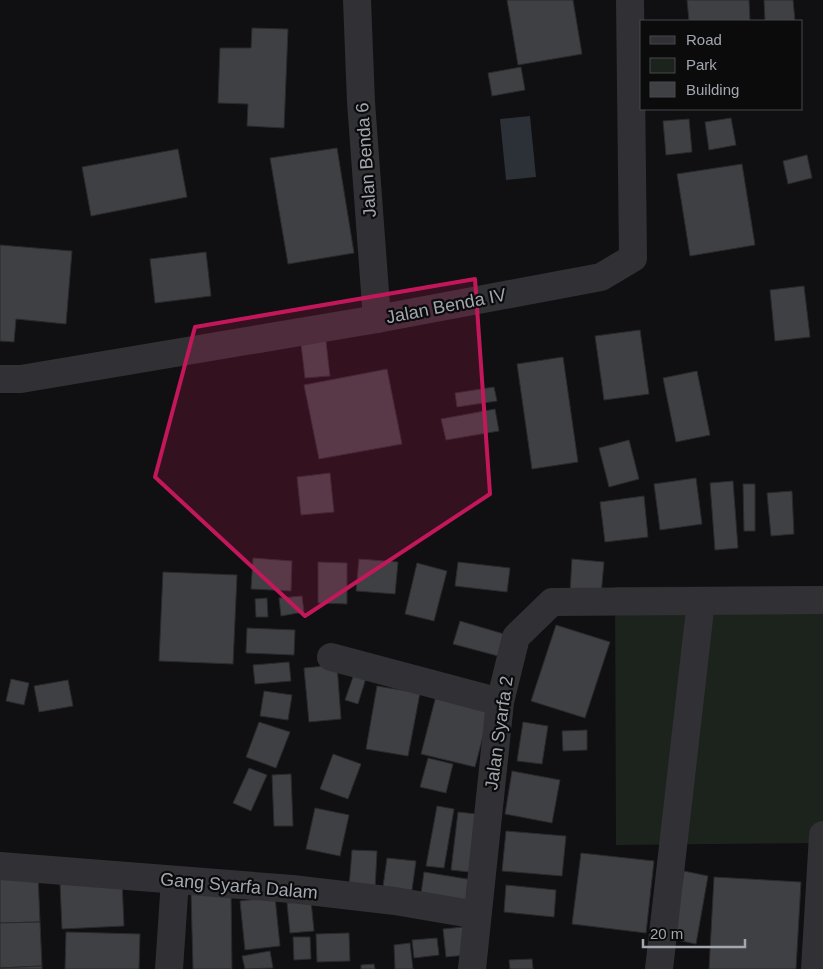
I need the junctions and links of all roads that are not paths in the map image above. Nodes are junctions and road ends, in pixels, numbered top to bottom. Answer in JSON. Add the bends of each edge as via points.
{"nodes":[{"id":1,"x":357,"y":0,"type":"edge"},
{"id":2,"x":630,"y":0,"type":"edge"},
{"id":3,"x":377,"y":319,"type":"junction"},
{"id":4,"x":0,"y":379,"type":"edge"},
{"id":5,"x":823,"y":600,"type":"edge"},
{"id":6,"x":701,"y":601,"type":"junction"},
{"id":7,"x":331,"y":657,"type":"dead end"},
{"id":8,"x":500,"y":702,"type":"junction"},
{"id":9,"x":823,"y":835,"type":"edge"},
{"id":10,"x":0,"y":866,"type":"edge"},
{"id":11,"x":176,"y":880,"type":"junction"},
{"id":12,"x":477,"y":915,"type":"junction"},
{"id":13,"x":169,"y":969,"type":"edge"},
{"id":14,"x":472,"y":969,"type":"edge"},
{"id":15,"x":659,"y":969,"type":"edge"},
{"id":16,"x":815,"y":969,"type":"edge"}],
"edges":[{"from":1,"to":3,"type":"street","name":"Jalan Benda 6"},
{"from":2,"to":3,"type":"street","name":"Jalan Benda IV","via":[[633,258],[601,277]]},
{"from":3,"to":4,"type":"street","name":"Jalan Benda IV","via":[[21,379]]},
{"from":5,"to":6,"type":"street","name":"Jalan Syarfa 2"},
{"from":6,"to":8,"type":"street","name":"Jalan Syarfa 2","via":[[552,602],[516,637]]},
{"from":6,"to":15,"type":"street"},
{"from":7,"to":8,"type":"street"},
{"from":8,"to":12,"type":"street","name":"Jalan Syarfa 2"},
{"from":9,"to":16,"type":"street"},
{"from":10,"to":11,"type":"street","name":"Gang Syarfa Dalam"},
{"from":11,"to":12,"type":"street","name":"Gang Syarfa Dalam","via":[[292,889]]},
{"from":11,"to":13,"type":"street"},
{"from":12,"to":14,"type":"street","name":"Jalan Syarfa 2"}]}
